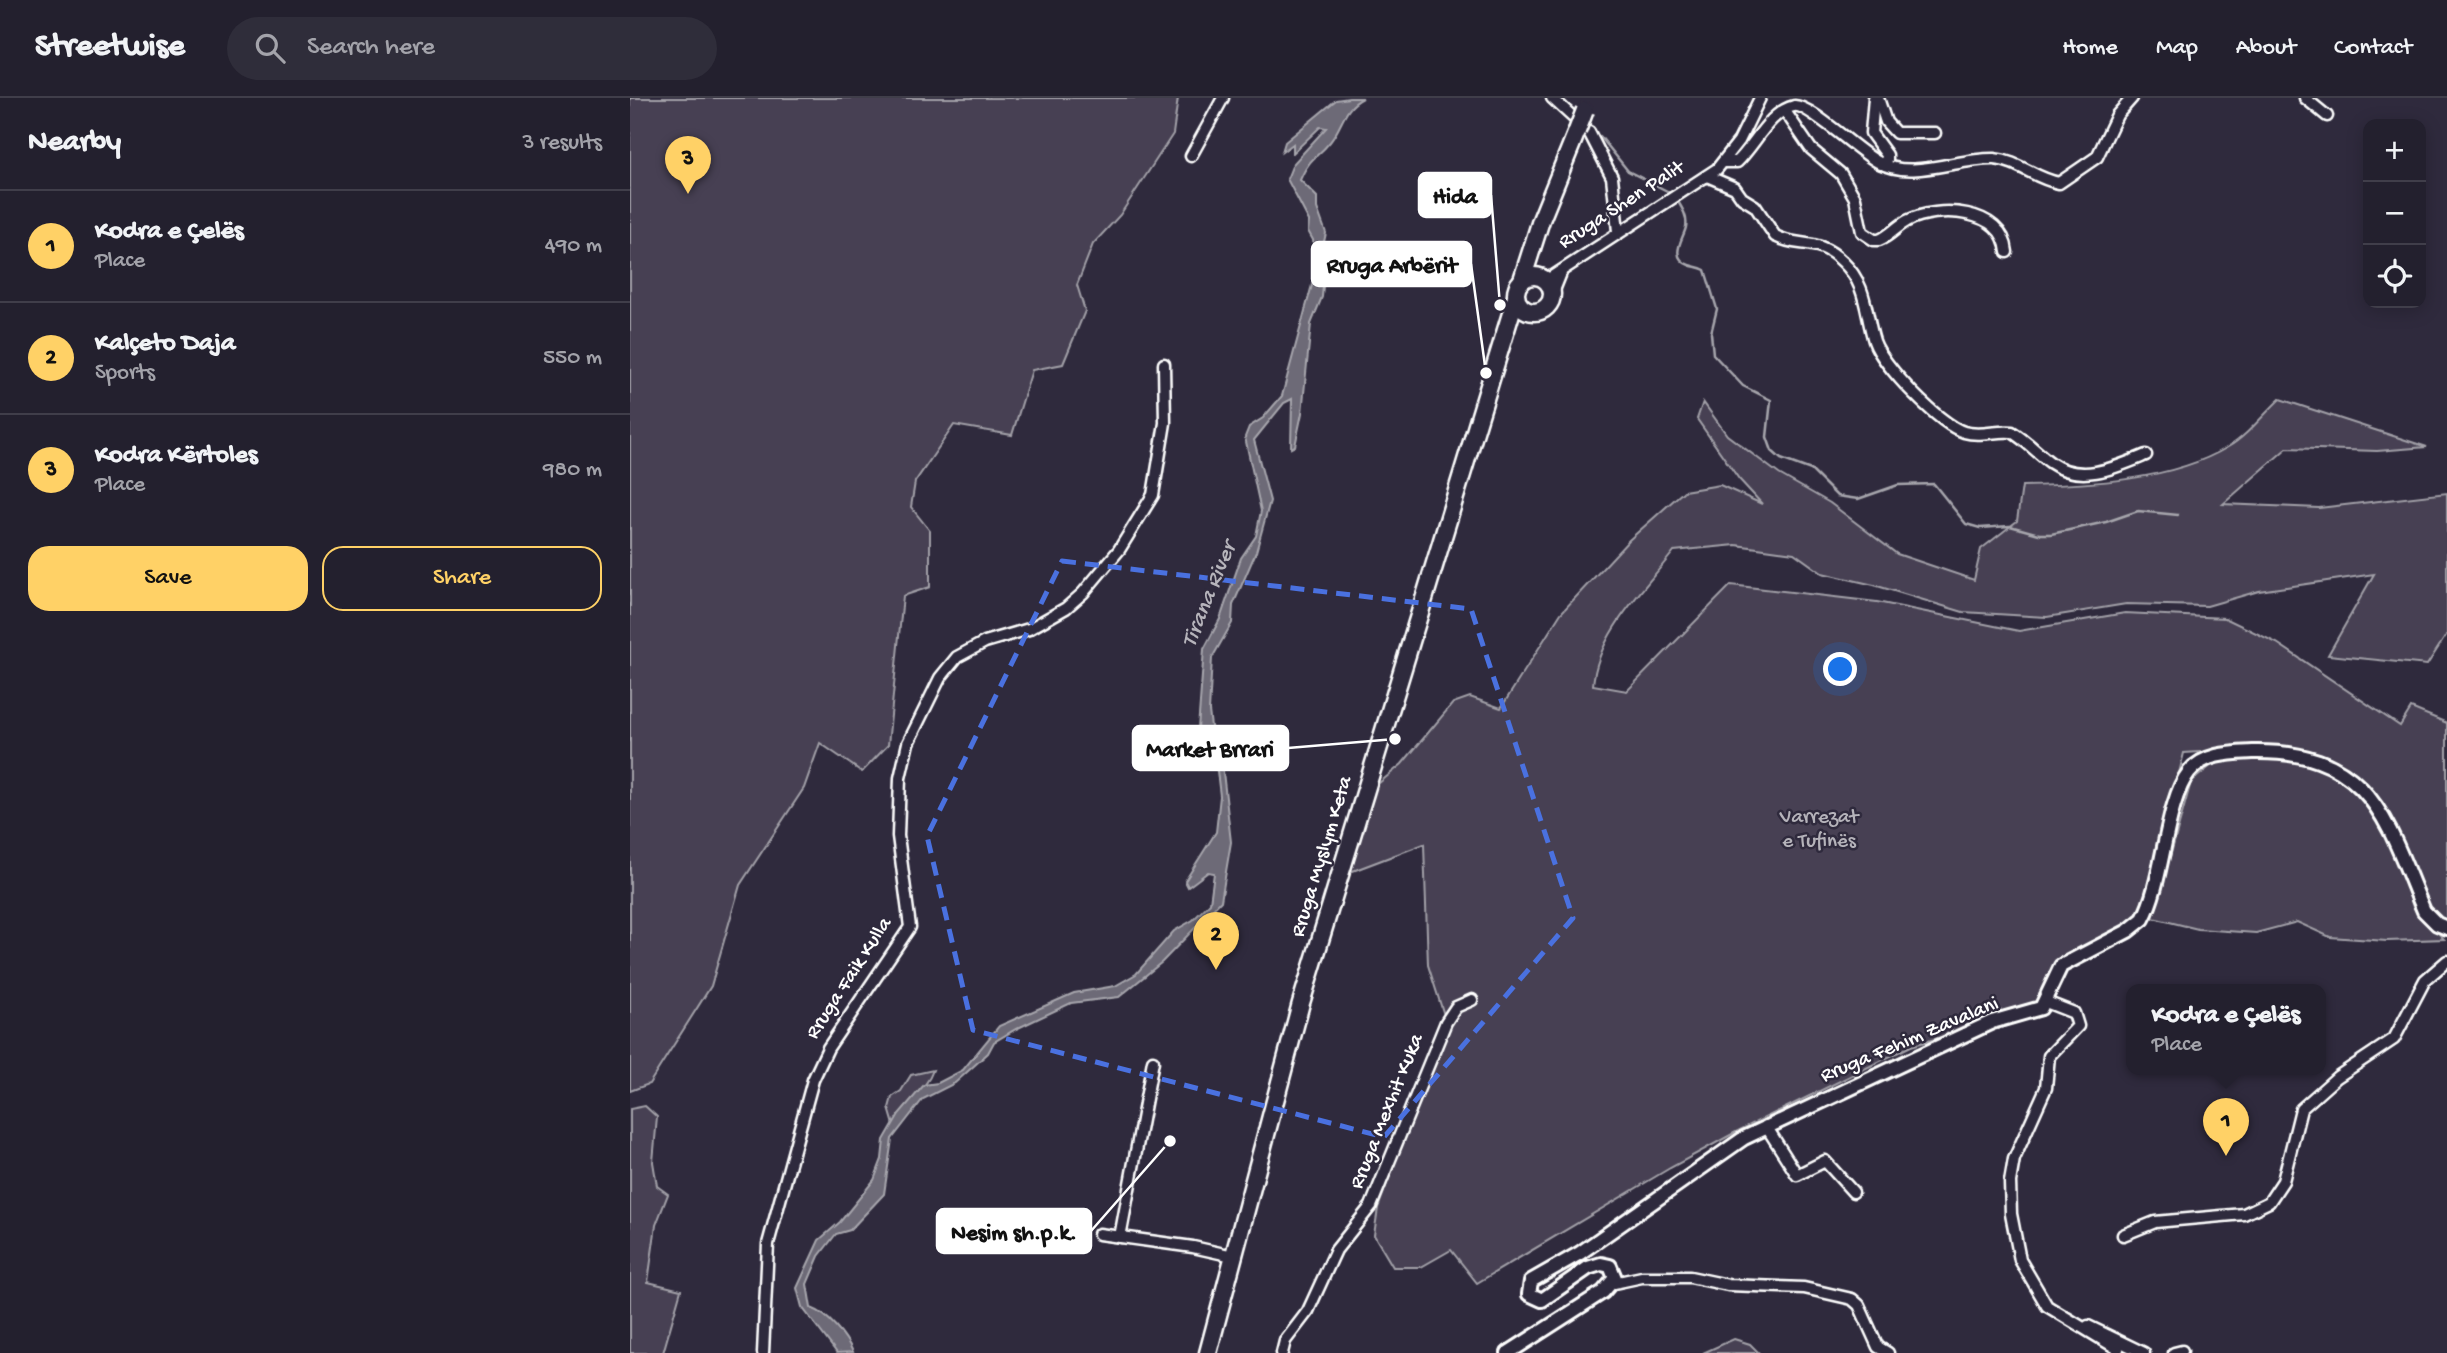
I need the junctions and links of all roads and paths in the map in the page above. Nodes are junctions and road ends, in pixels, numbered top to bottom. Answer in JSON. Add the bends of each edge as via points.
{"nodes":[{"id":1,"x":1223,"y":98,"type":"edge"},
{"id":2,"x":1552,"y":98,"type":"edge"},
{"id":3,"x":1760,"y":98,"type":"edge"},
{"id":4,"x":1876,"y":98,"type":"edge"},
{"id":5,"x":2132,"y":98,"type":"edge"},
{"id":6,"x":2305,"y":98,"type":"edge"},
{"id":7,"x":1785,"y":111,"type":"junction"},
{"id":8,"x":2327,"y":116,"type":"dead end"},
{"id":9,"x":1583,"y":118,"type":"edge"},
{"id":10,"x":1935,"y":133,"type":"dead end"},
{"id":11,"x":1191,"y":156,"type":"dead end"},
{"id":12,"x":1724,"y":162,"type":"junction"},
{"id":13,"x":1881,"y":164,"type":"junction"},
{"id":14,"x":1705,"y":177,"type":"junction"},
{"id":15,"x":1541,"y":220,"type":"junction"},
{"id":16,"x":1618,"y":231,"type":"junction"},
{"id":17,"x":2007,"y":252,"type":"dead end"},
{"id":18,"x":1522,"y":280,"type":"junction"},
{"id":19,"x":1548,"y":284,"type":"junction"},
{"id":20,"x":1516,"y":297,"type":"junction"},
{"id":21,"x":1532,"y":312,"type":"junction"},
{"id":22,"x":1507,"y":328,"type":"junction"},
{"id":23,"x":1164,"y":364,"type":"dead end"},
{"id":24,"x":2146,"y":455,"type":"dead end"},
{"id":25,"x":2447,"y":928,"type":"edge"},
{"id":26,"x":2447,"y":961,"type":"edge"},
{"id":27,"x":1472,"y":1000,"type":"dead end"},
{"id":28,"x":2046,"y":1002,"type":"junction"},
{"id":29,"x":1153,"y":1061,"type":"dead end"},
{"id":30,"x":1766,"y":1126,"type":"junction"},
{"id":31,"x":1853,"y":1192,"type":"dead end"},
{"id":32,"x":1099,"y":1234,"type":"dead end"},
{"id":33,"x":2123,"y":1235,"type":"dead end"},
{"id":34,"x":1120,"y":1237,"type":"junction"},
{"id":35,"x":1233,"y":1256,"type":"junction"},
{"id":36,"x":1614,"y":1283,"type":"junction"},
{"id":37,"x":2057,"y":1314,"type":"junction"},
{"id":38,"x":2118,"y":1349,"type":"dead end"},
{"id":39,"x":763,"y":1353,"type":"edge"},
{"id":40,"x":1208,"y":1353,"type":"edge"},
{"id":41,"x":1282,"y":1353,"type":"edge"},
{"id":42,"x":1508,"y":1353,"type":"edge"},
{"id":43,"x":1888,"y":1353,"type":"edge"},
{"id":44,"x":2144,"y":1353,"type":"edge"}],
"edges":[{"from":1,"to":11,"type":"street"},
{"from":2,"to":9,"type":"street"},
{"from":3,"to":12,"type":"street"},
{"from":4,"to":10,"type":"street","via":[[1889,128],[1896,133]]},
{"from":4,"to":13,"type":"street","via":[[1871,133],[1887,155]]},
{"from":5,"to":13,"type":"street","via":[[2097,157],[2059,183],[2002,160],[1903,169]]},
{"from":6,"to":8,"type":"street"},
{"from":7,"to":12,"type":"street","via":[[1737,162]]},
{"from":7,"to":13,"type":"street","via":[[1794,106],[1807,108]]},
{"from":7,"to":17,"type":"street","via":[[1811,149],[1841,174],[1868,237],[1879,240],[1912,219],[1957,213],[1990,223],[2006,243]]},
{"from":9,"to":15,"type":"main road"},
{"from":9,"to":16,"type":"street","via":[[1612,177]]},
{"from":12,"to":14,"type":"street","name":"Rruga Shen Palit"},
{"from":14,"to":16,"type":"street","name":"Rruga Shen Palit"},
{"from":14,"to":24,"type":"street","via":[[1735,188],[1755,206],[1775,236],[1822,246],[1847,266],[1863,290],[1880,352],[1903,385],[1955,428],[1975,434],[2012,432],[2052,464],[2077,474]]},
{"from":15,"to":18,"type":"main road"},
{"from":15,"to":19,"type":"main road","via":[[1539,254]]},
{"from":16,"to":19,"type":"street","name":"Rruga Shen Palit","via":[[1562,269]]},
{"from":18,"to":19,"type":"main road","via":[[1534,275]]},
{"from":18,"to":20,"type":"main road"},
{"from":19,"to":21,"type":"main road","via":[[1547,307]]},
{"from":20,"to":21,"type":"main road","via":[[1523,309]]},
{"from":20,"to":22,"type":"main road","name":"Rruga Myslym Keta"},
{"from":21,"to":22,"type":"main road"},
{"from":22,"to":35,"type":"main road","name":"Rruga Myslym Keta","via":[[1304,992]]},
{"from":23,"to":39,"type":"street","name":"Rruga Faik Kulla","via":[[1166,423],[1153,495],[1139,520],[1100,574],[1066,608],[1029,629],[985,642],[957,657],[940,678],[908,743],[900,778],[898,836],[910,927],[828,1048],[813,1080],[768,1244]]},
{"from":25,"to":28,"type":"street","via":[[2424,911],[2385,818],[2353,781],[2321,762],[2294,754],[2224,754],[2194,766],[2184,779],[2143,919],[2061,966]]},
{"from":26,"to":33,"type":"street","via":[[2425,979],[2394,1039],[2337,1077],[2301,1109],[2283,1181],[2269,1202],[2244,1214],[2155,1222]]},
{"from":27,"to":41,"type":"street","name":"Rruga Mexhit Kuka","via":[[1456,1007],[1446,1022],[1371,1206],[1336,1250],[1308,1311],[1285,1341]]},
{"from":28,"to":30,"type":"street","name":"Rruga Fehim Zavalani","via":[[2035,1012],[1992,1022]]},
{"from":28,"to":37,"type":"street","via":[[2074,1013],[2078,1026],[2049,1056],[2046,1088],[2014,1159],[2009,1197],[2020,1260],[2042,1301]]},
{"from":29,"to":34,"type":"street"},
{"from":30,"to":31,"type":"street","via":[[1797,1175],[1825,1160]]},
{"from":30,"to":36,"type":"street","name":"Rruga Fehim Zavalani","via":[[1721,1152],[1580,1253],[1531,1281],[1527,1289],[1532,1298],[1548,1299],[1588,1268],[1601,1264],[1613,1269]]},
{"from":32,"to":34,"type":"street"},
{"from":34,"to":35,"type":"street"},
{"from":35,"to":40,"type":"main road","name":"Rruga Myslym Keta"},
{"from":36,"to":42,"type":"street"},
{"from":36,"to":43,"type":"street","via":[[1690,1278],[1804,1289],[1852,1299],[1878,1347]]},
{"from":37,"to":38,"type":"street"},
{"from":37,"to":44,"type":"street","via":[[2118,1337]]}]}
